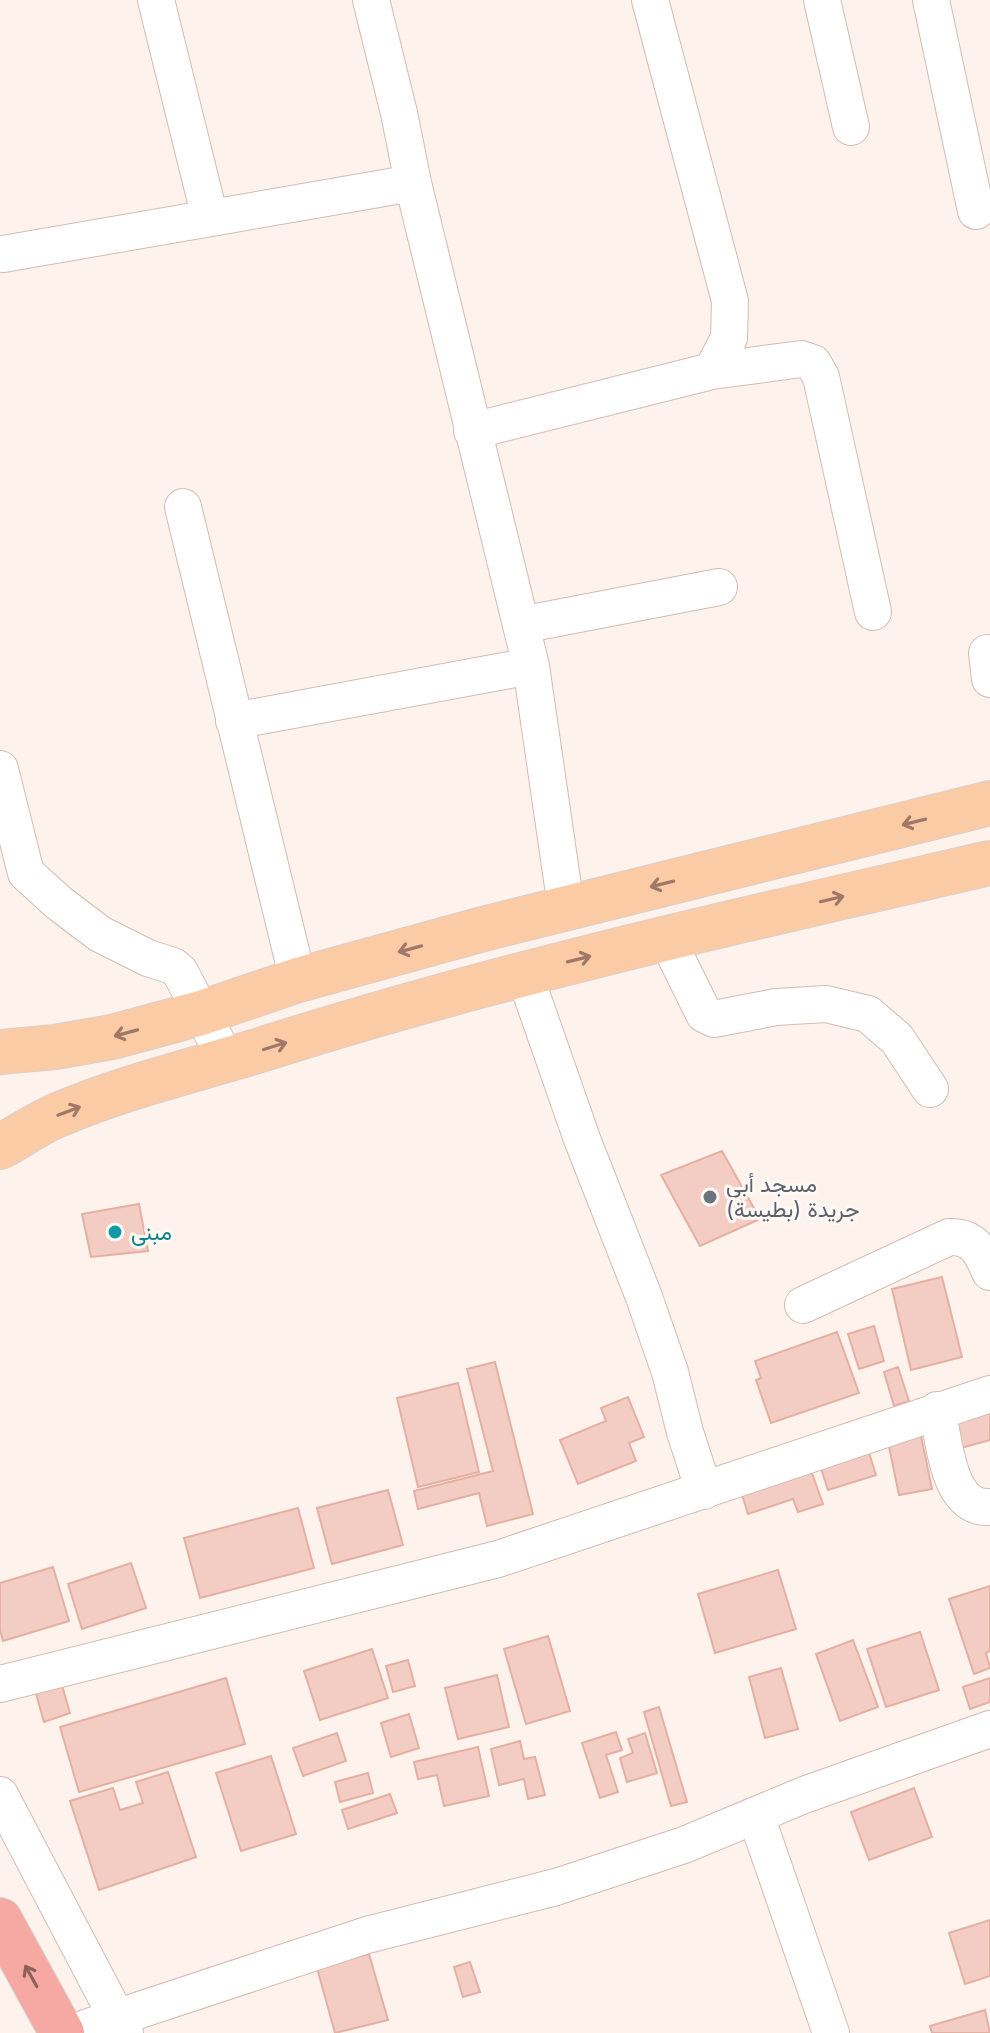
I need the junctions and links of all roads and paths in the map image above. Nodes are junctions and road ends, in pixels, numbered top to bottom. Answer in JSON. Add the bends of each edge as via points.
{"nodes":[{"id":1,"x":156,"y":0,"type":"edge"},
{"id":2,"x":371,"y":0,"type":"edge"},
{"id":3,"x":650,"y":0,"type":"edge"},
{"id":4,"x":822,"y":0,"type":"edge"},
{"id":5,"x":931,"y":0,"type":"edge"},
{"id":6,"x":851,"y":127,"type":"dead end"},
{"id":7,"x":413,"y":183,"type":"junction"},
{"id":8,"x":976,"y":211,"type":"dead end"},
{"id":9,"x":210,"y":218,"type":"junction"},
{"id":10,"x":1,"y":251,"type":"edge"},
{"id":11,"x":712,"y":371,"type":"junction"},
{"id":12,"x":472,"y":431,"type":"junction"},
{"id":13,"x":183,"y":507,"type":"dead end"},
{"id":14,"x":719,"y":587,"type":"dead end"},
{"id":15,"x":873,"y":612,"type":"dead end"},
{"id":16,"x":521,"y":625,"type":"junction"},
{"id":17,"x":531,"y":666,"type":"junction"},
{"id":18,"x":234,"y":721,"type":"junction"},
{"id":19,"x":0,"y":769,"type":"edge"},
{"id":20,"x":990,"y":803,"type":"edge"},
{"id":21,"x":990,"y":863,"type":"edge"},
{"id":22,"x":13,"y":869,"type":"edge"},
{"id":23,"x":566,"y":907,"type":"junction"},
{"id":24,"x":666,"y":937,"type":"junction"},
{"id":25,"x":524,"y":973,"type":"junction"},
{"id":26,"x":298,"y":980,"type":"junction"},
{"id":27,"x":201,"y":1013,"type":"junction"},
{"id":28,"x":0,"y":1052,"type":"edge"},
{"id":29,"x":227,"y":1061,"type":"junction"},
{"id":30,"x":930,"y":1089,"type":"dead end"},
{"id":31,"x":0,"y":1147,"type":"edge"},
{"id":32,"x":990,"y":1272,"type":"edge"},
{"id":33,"x":803,"y":1305,"type":"dead end"},
{"id":34,"x":990,"y":1394,"type":"edge"},
{"id":35,"x":937,"y":1410,"type":"junction"},
{"id":36,"x":704,"y":1491,"type":"junction"},
{"id":37,"x":990,"y":1507,"type":"edge"},
{"id":38,"x":0,"y":1684,"type":"edge"},
{"id":39,"x":990,"y":1729,"type":"edge"},
{"id":40,"x":0,"y":1795,"type":"edge"},
{"id":41,"x":756,"y":1816,"type":"junction"},
{"id":42,"x":0,"y":1920,"type":"edge"},
{"id":43,"x":121,"y":2026,"type":"edge"},
{"id":44,"x":62,"y":2033,"type":"edge"},
{"id":45,"x":70,"y":2033,"type":"edge"},
{"id":46,"x":831,"y":2033,"type":"edge"}],
"edges":[{"from":1,"to":9,"type":"street"},
{"from":2,"to":7,"type":"street"},
{"from":3,"to":11,"type":"street","via":[[730,301],[729,338]]},
{"from":4,"to":6,"type":"street"},
{"from":5,"to":8,"type":"street"},
{"from":7,"to":9,"type":"street"},
{"from":7,"to":12,"type":"street"},
{"from":9,"to":10,"type":"street"},
{"from":11,"to":12,"type":"street"},
{"from":11,"to":15,"type":"street","via":[[801,359],[813,363],[821,377]]},
{"from":12,"to":16,"type":"street"},
{"from":13,"to":18,"type":"street"},
{"from":14,"to":16,"type":"street"},
{"from":16,"to":17,"type":"street"},
{"from":17,"to":18,"type":"street"},
{"from":17,"to":23,"type":"street"},
{"from":18,"to":26,"type":"street"},
{"from":19,"to":22,"type":"street"},
{"from":20,"to":23,"type":"main road","one_way":true},
{"from":24,"to":21,"type":"main road","one_way":true},
{"from":22,"to":27,"type":"street","via":[[100,934],[173,966]]},
{"from":23,"to":26,"type":"main road","one_way":true},
{"from":25,"to":24,"type":"main road","one_way":true},
{"from":24,"to":30,"type":"street","via":[[704,1014],[714,1019],[826,1004],[868,1014],[897,1039]]},
{"from":29,"to":25,"type":"main road","one_way":true},
{"from":25,"to":36,"type":"street","via":[[644,1297]]},
{"from":26,"to":27,"type":"main road"},
{"from":27,"to":28,"type":"main road","one_way":true,"via":[[112,1037]]},
{"from":27,"to":29,"type":"street"},
{"from":31,"to":29,"type":"main road","one_way":true,"via":[[55,1116],[120,1091]]},
{"from":32,"to":33,"type":"street","via":[[975,1244],[949,1237]]},
{"from":34,"to":35,"type":"street"},
{"from":35,"to":36,"type":"street"},
{"from":35,"to":37,"type":"street","via":[[959,1494],[969,1504]]},
{"from":36,"to":38,"type":"street","via":[[498,1559]]},
{"from":39,"to":41,"type":"street"},
{"from":40,"to":43,"type":"street"},
{"from":41,"to":43,"type":"street","via":[[556,1887],[367,1935]]},
{"from":41,"to":46,"type":"street"},
{"from":44,"to":42,"type":"highway","one_way":true},
{"from":43,"to":45,"type":"street"}]}
